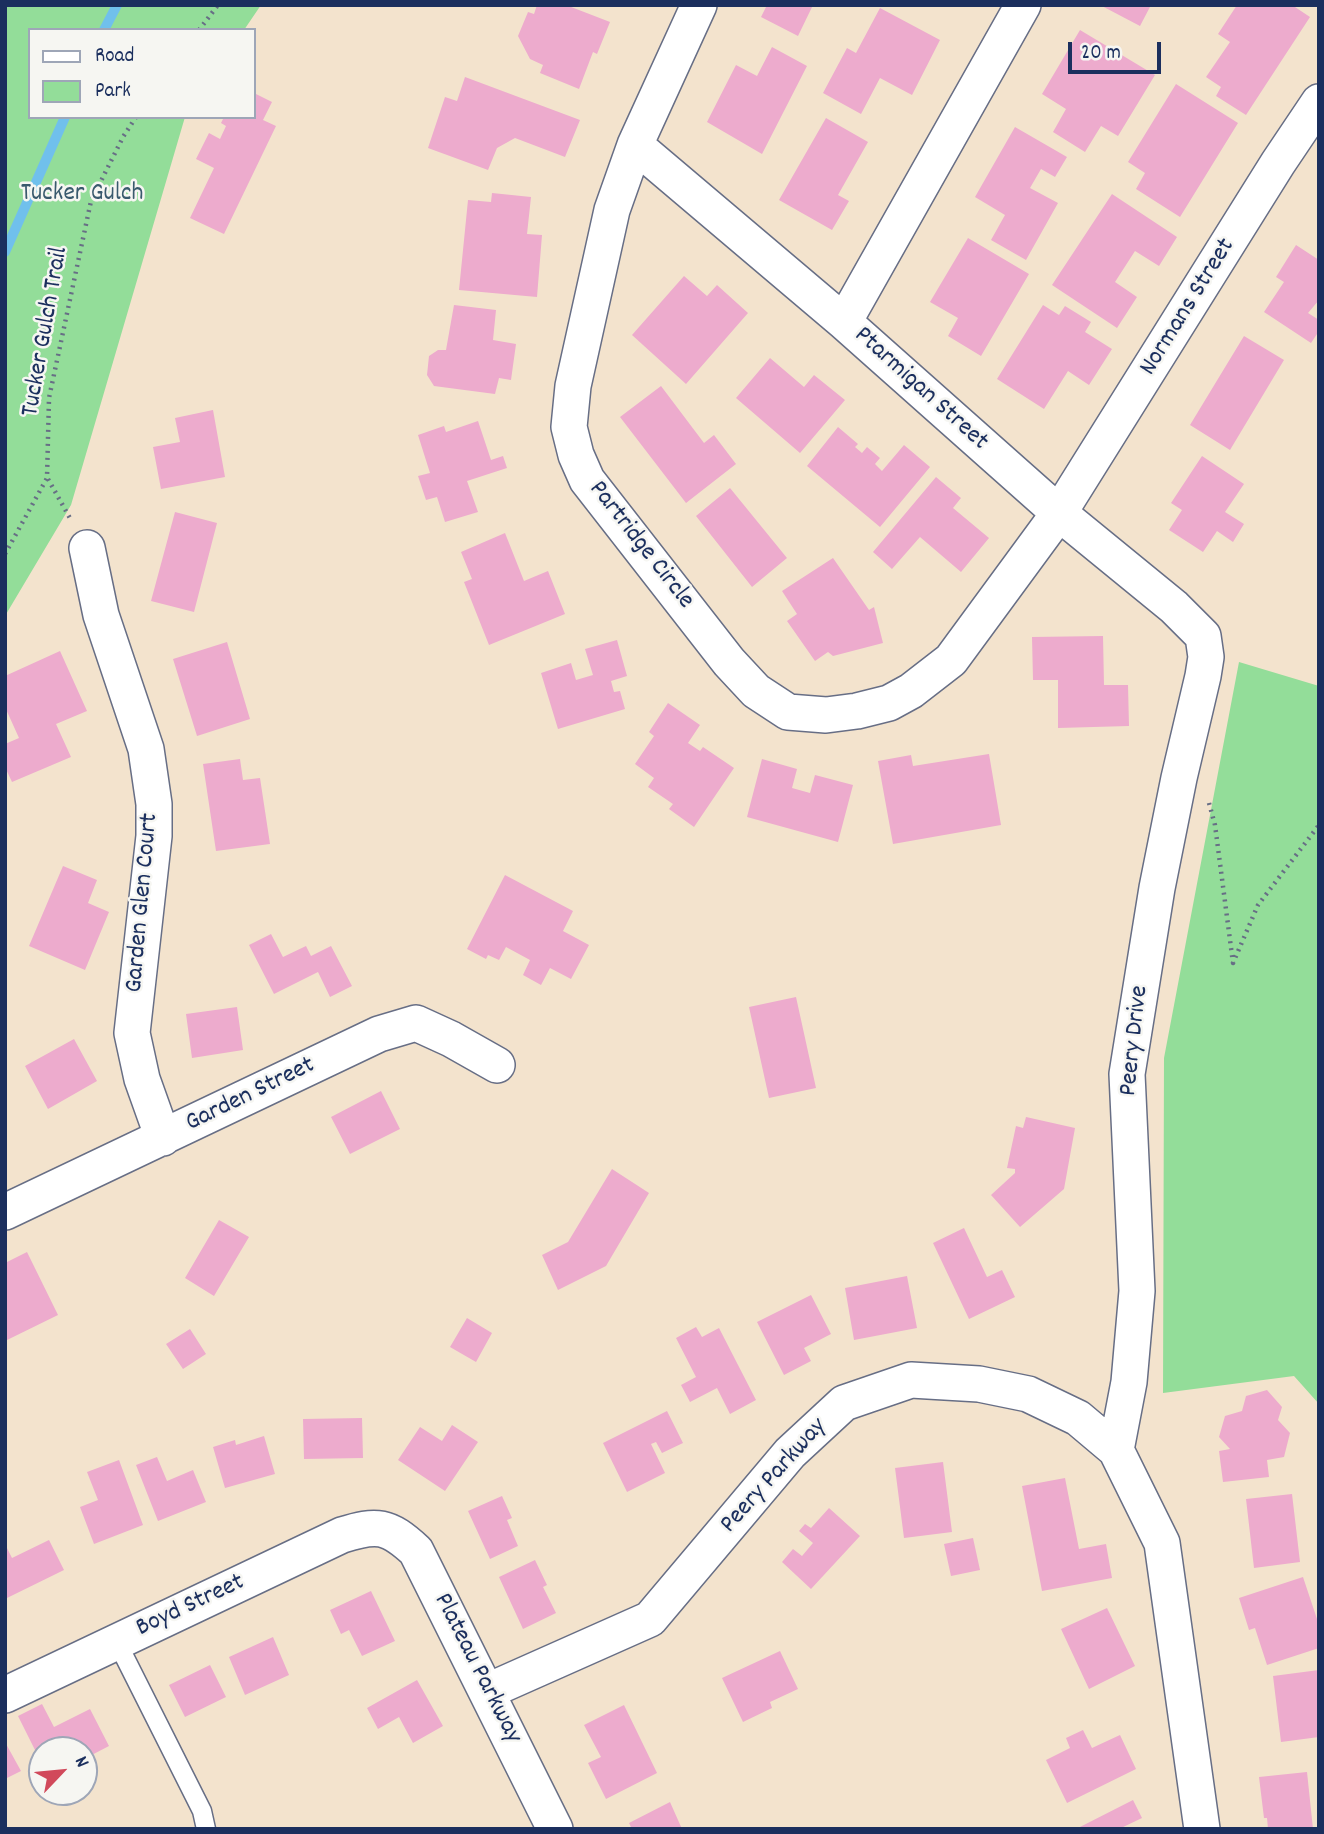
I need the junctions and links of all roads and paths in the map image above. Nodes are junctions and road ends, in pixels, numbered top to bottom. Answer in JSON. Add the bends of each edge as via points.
{"nodes":[{"id":1,"x":218,"y":5,"type":"edge"},
{"id":2,"x":699,"y":5,"type":"edge"},
{"id":3,"x":1023,"y":5,"type":"edge"},
{"id":4,"x":201,"y":28,"type":"edge"},
{"id":5,"x":1319,"y":102,"type":"edge"},
{"id":6,"x":135,"y":119,"type":"edge"},
{"id":7,"x":635,"y":145,"type":"junction"},
{"id":8,"x":844,"y":322,"type":"junction"},
{"id":9,"x":47,"y":478,"type":"junction"},
{"id":10,"x":1059,"y":513,"type":"junction"},
{"id":11,"x":87,"y":548,"type":"joint"},
{"id":12,"x":5,"y":554,"type":"edge"},
{"id":13,"x":1203,"y":636,"type":"joint"},
{"id":14,"x":1179,"y":778,"type":"junction"},
{"id":15,"x":1319,"y":825,"type":"edge"},
{"id":16,"x":497,"y":1065,"type":"dead end"},
{"id":17,"x":163,"y":1138,"type":"junction"},
{"id":18,"x":5,"y":1212,"type":"edge"},
{"id":19,"x":1116,"y":1450,"type":"junction"},
{"id":20,"x":379,"y":1527,"type":"joint"},
{"id":21,"x":117,"y":1642,"type":"junction"},
{"id":22,"x":488,"y":1691,"type":"junction"},
{"id":23,"x":5,"y":1695,"type":"edge"},
{"id":24,"x":206,"y":1829,"type":"edge"},
{"id":25,"x":555,"y":1829,"type":"edge"},
{"id":26,"x":1202,"y":1829,"type":"edge"}],
"edges":[{"from":1,"to":4,"type":"path"},
{"from":2,"to":7,"type":"street","name":"Partridge Circle"},
{"from":3,"to":8,"type":"street"},
{"from":5,"to":10,"type":"street","name":"Normans Street"},
{"from":6,"to":9,"type":"path","name":"Tucker Gulch Trail","via":[[91,201],[49,398]]},
{"from":7,"to":8,"type":"street","name":"Ptarmigan Street"},
{"from":7,"to":10,"type":"street","name":"Partridge Circle","via":[[612,209],[573,386],[569,427],[587,480],[755,691],[788,712],[826,715],[889,703],[911,691],[951,660]]},
{"from":8,"to":10,"type":"street","name":"Ptarmigan Street"},
{"from":9,"to":11,"type":"path"},
{"from":9,"to":12,"type":"path","name":"Tucker Gulch Trail"},
{"from":10,"to":13,"type":"street","name":"Ptarmigan Street"},
{"from":11,"to":17,"type":"street","name":"Garden Glen Court","via":[[101,615],[146,748],[154,804],[132,1033]]},
{"from":13,"to":14,"type":"street","name":"Peery Drive","via":[[1203,676]]},
{"from":14,"to":15,"type":"path","via":[[1204,787],[1215,825],[1233,963],[1258,905]]},
{"from":14,"to":19,"type":"street","name":"Peery Drive","via":[[1127,1074],[1137,1291],[1129,1382]]},
{"from":16,"to":17,"type":"street","name":"Garden Street","via":[[416,1023],[379,1034]]},
{"from":17,"to":18,"type":"street","name":"Garden Street"},
{"from":19,"to":22,"type":"street","name":"Peery Parkway","via":[[1078,1418],[1028,1394],[979,1384],[911,1380],[844,1403],[790,1453],[650,1619]]},
{"from":19,"to":26,"type":"street","name":"Peery Parkway","via":[[1162,1544]]},
{"from":20,"to":21,"type":"street","name":"Boyd Street","via":[[342,1535]]},
{"from":20,"to":22,"type":"street","name":"Plateau Parkway","via":[[397,1533],[416,1551]]},
{"from":21,"to":23,"type":"street","name":"Boyd Street"},
{"from":21,"to":24,"type":"lane","via":[[202,1811]]},
{"from":22,"to":25,"type":"street","name":"Plateau Parkway"}]}
